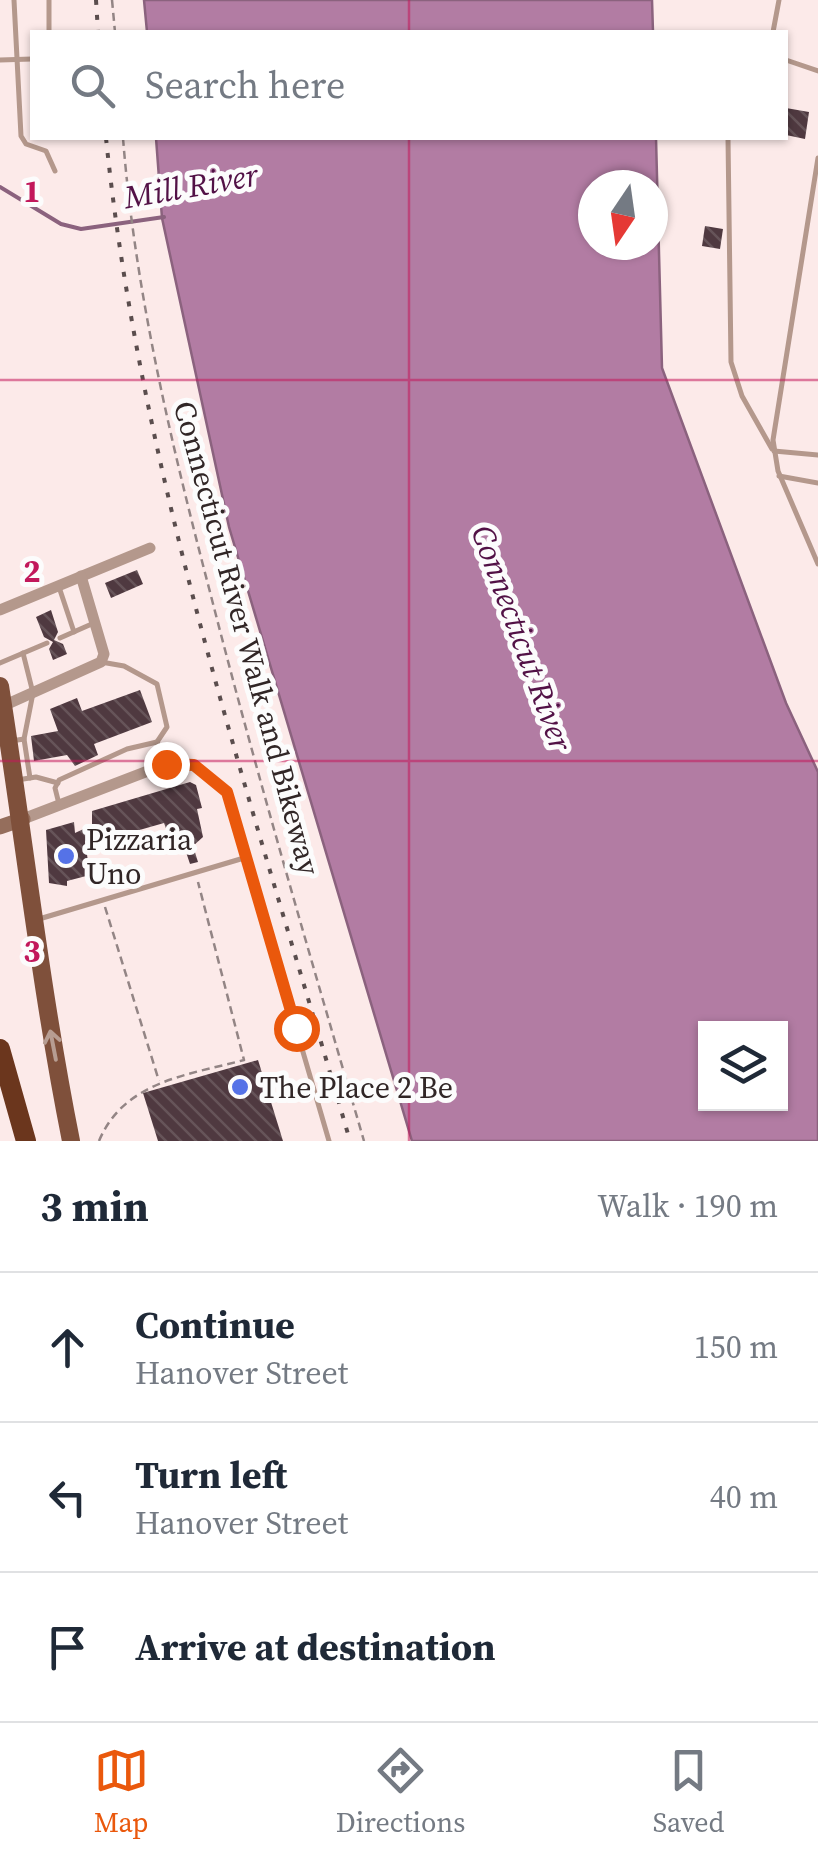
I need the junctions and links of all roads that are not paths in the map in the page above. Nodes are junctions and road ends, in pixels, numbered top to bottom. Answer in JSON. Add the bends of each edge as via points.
{"nodes":[{"id":1,"x":14,"y":0,"type":"edge"},
{"id":2,"x":49,"y":0,"type":"edge"},
{"id":3,"x":779,"y":0,"type":"edge"},
{"id":4,"x":49,"y":30,"type":"edge"},
{"id":5,"x":773,"y":30,"type":"edge"},
{"id":6,"x":14,"y":58,"type":"junction"},
{"id":7,"x":30,"y":59,"type":"edge"},
{"id":8,"x":0,"y":60,"type":"edge"},
{"id":9,"x":788,"y":61,"type":"edge"},
{"id":10,"x":818,"y":71,"type":"edge"},
{"id":11,"x":728,"y":140,"type":"edge"},
{"id":12,"x":818,"y":158,"type":"edge"},
{"id":13,"x":55,"y":172,"type":"dead end"},
{"id":14,"x":774,"y":452,"type":"junction"},
{"id":15,"x":818,"y":455,"type":"edge"},
{"id":16,"x":779,"y":476,"type":"junction"},
{"id":17,"x":818,"y":483,"type":"edge"},
{"id":18,"x":150,"y":548,"type":"dead end"},
{"id":19,"x":818,"y":564,"type":"edge"},
{"id":20,"x":81,"y":576,"type":"junction"},
{"id":21,"x":58,"y":586,"type":"junction"},
{"id":22,"x":0,"y":610,"type":"edge"},
{"id":23,"x":95,"y":623,"type":"junction"},
{"id":24,"x":74,"y":632,"type":"junction"},
{"id":25,"x":60,"y":638,"type":"dead end"},
{"id":26,"x":47,"y":643,"type":"dead end"},
{"id":27,"x":24,"y":653,"type":"junction"},
{"id":28,"x":101,"y":662,"type":"junction"},
{"id":29,"x":0,"y":663,"type":"edge"},
{"id":30,"x":0,"y":686,"type":"edge"},
{"id":31,"x":34,"y":693,"type":"junction"},
{"id":32,"x":3,"y":706,"type":"junction"},
{"id":33,"x":17,"y":740,"type":"junction"},
{"id":34,"x":157,"y":742,"type":"junction"},
{"id":35,"x":166,"y":764,"type":"junction"},
{"id":36,"x":23,"y":779,"type":"junction"},
{"id":37,"x":58,"y":783,"type":"junction"},
{"id":38,"x":59,"y":804,"type":"junction"},
{"id":39,"x":23,"y":819,"type":"junction"},
{"id":40,"x":0,"y":827,"type":"edge"},
{"id":41,"x":245,"y":858,"type":"junction"},
{"id":42,"x":36,"y":920,"type":"junction"},
{"id":43,"x":0,"y":1049,"type":"edge"},
{"id":44,"x":26,"y":1141,"type":"edge"},
{"id":45,"x":71,"y":1141,"type":"edge"},
{"id":46,"x":329,"y":1141,"type":"edge"}],
"edges":[{"from":1,"to":6,"type":"lane"},
{"from":2,"to":4,"type":"lane"},
{"from":3,"to":5,"type":"lane"},
{"from":6,"to":7,"type":"lane"},
{"from":6,"to":8,"type":"lane"},
{"from":6,"to":13,"type":"lane","via":[[20,136],[46,151]]},
{"from":9,"to":10,"type":"lane"},
{"from":11,"to":14,"type":"lane","via":[[731,362]]},
{"from":12,"to":14,"type":"lane"},
{"from":14,"to":15,"type":"lane"},
{"from":14,"to":16,"type":"lane"},
{"from":16,"to":17,"type":"lane"},
{"from":16,"to":19,"type":"lane"},
{"from":18,"to":20,"type":"street"},
{"from":20,"to":21,"type":"street"},
{"from":20,"to":23,"type":"street"},
{"from":21,"to":22,"type":"street"},
{"from":21,"to":24,"type":"lane"},
{"from":23,"to":24,"type":"lane"},
{"from":23,"to":28,"type":"street"},
{"from":24,"to":25,"type":"lane"},
{"from":26,"to":27,"type":"lane"},
{"from":27,"to":29,"type":"lane"},
{"from":27,"to":31,"type":"lane"},
{"from":28,"to":31,"type":"street"},
{"from":28,"to":34,"type":"lane","via":[[156,684],[167,727]]},
{"from":30,"to":32,"type":"main road"},
{"from":31,"to":32,"type":"street"},
{"from":31,"to":33,"type":"lane"},
{"from":32,"to":33,"type":"main road"},
{"from":33,"to":36,"type":"main road"},
{"from":34,"to":35,"type":"lane"},
{"from":34,"to":37,"type":"lane","via":[[127,748]]},
{"from":35,"to":38,"type":"street"},
{"from":35,"to":41,"type":"lane","via":[[194,765],[227,792]]},
{"from":36,"to":37,"type":"lane"},
{"from":36,"to":39,"type":"main road"},
{"from":37,"to":38,"type":"lane"},
{"from":38,"to":39,"type":"street"},
{"from":39,"to":40,"type":"main road"},
{"from":39,"to":42,"type":"main road"},
{"from":41,"to":42,"type":"lane"},
{"from":41,"to":46,"type":"lane"},
{"from":45,"to":42,"type":"main road","one_way":true},
{"from":43,"to":44,"type":"highway"}]}
